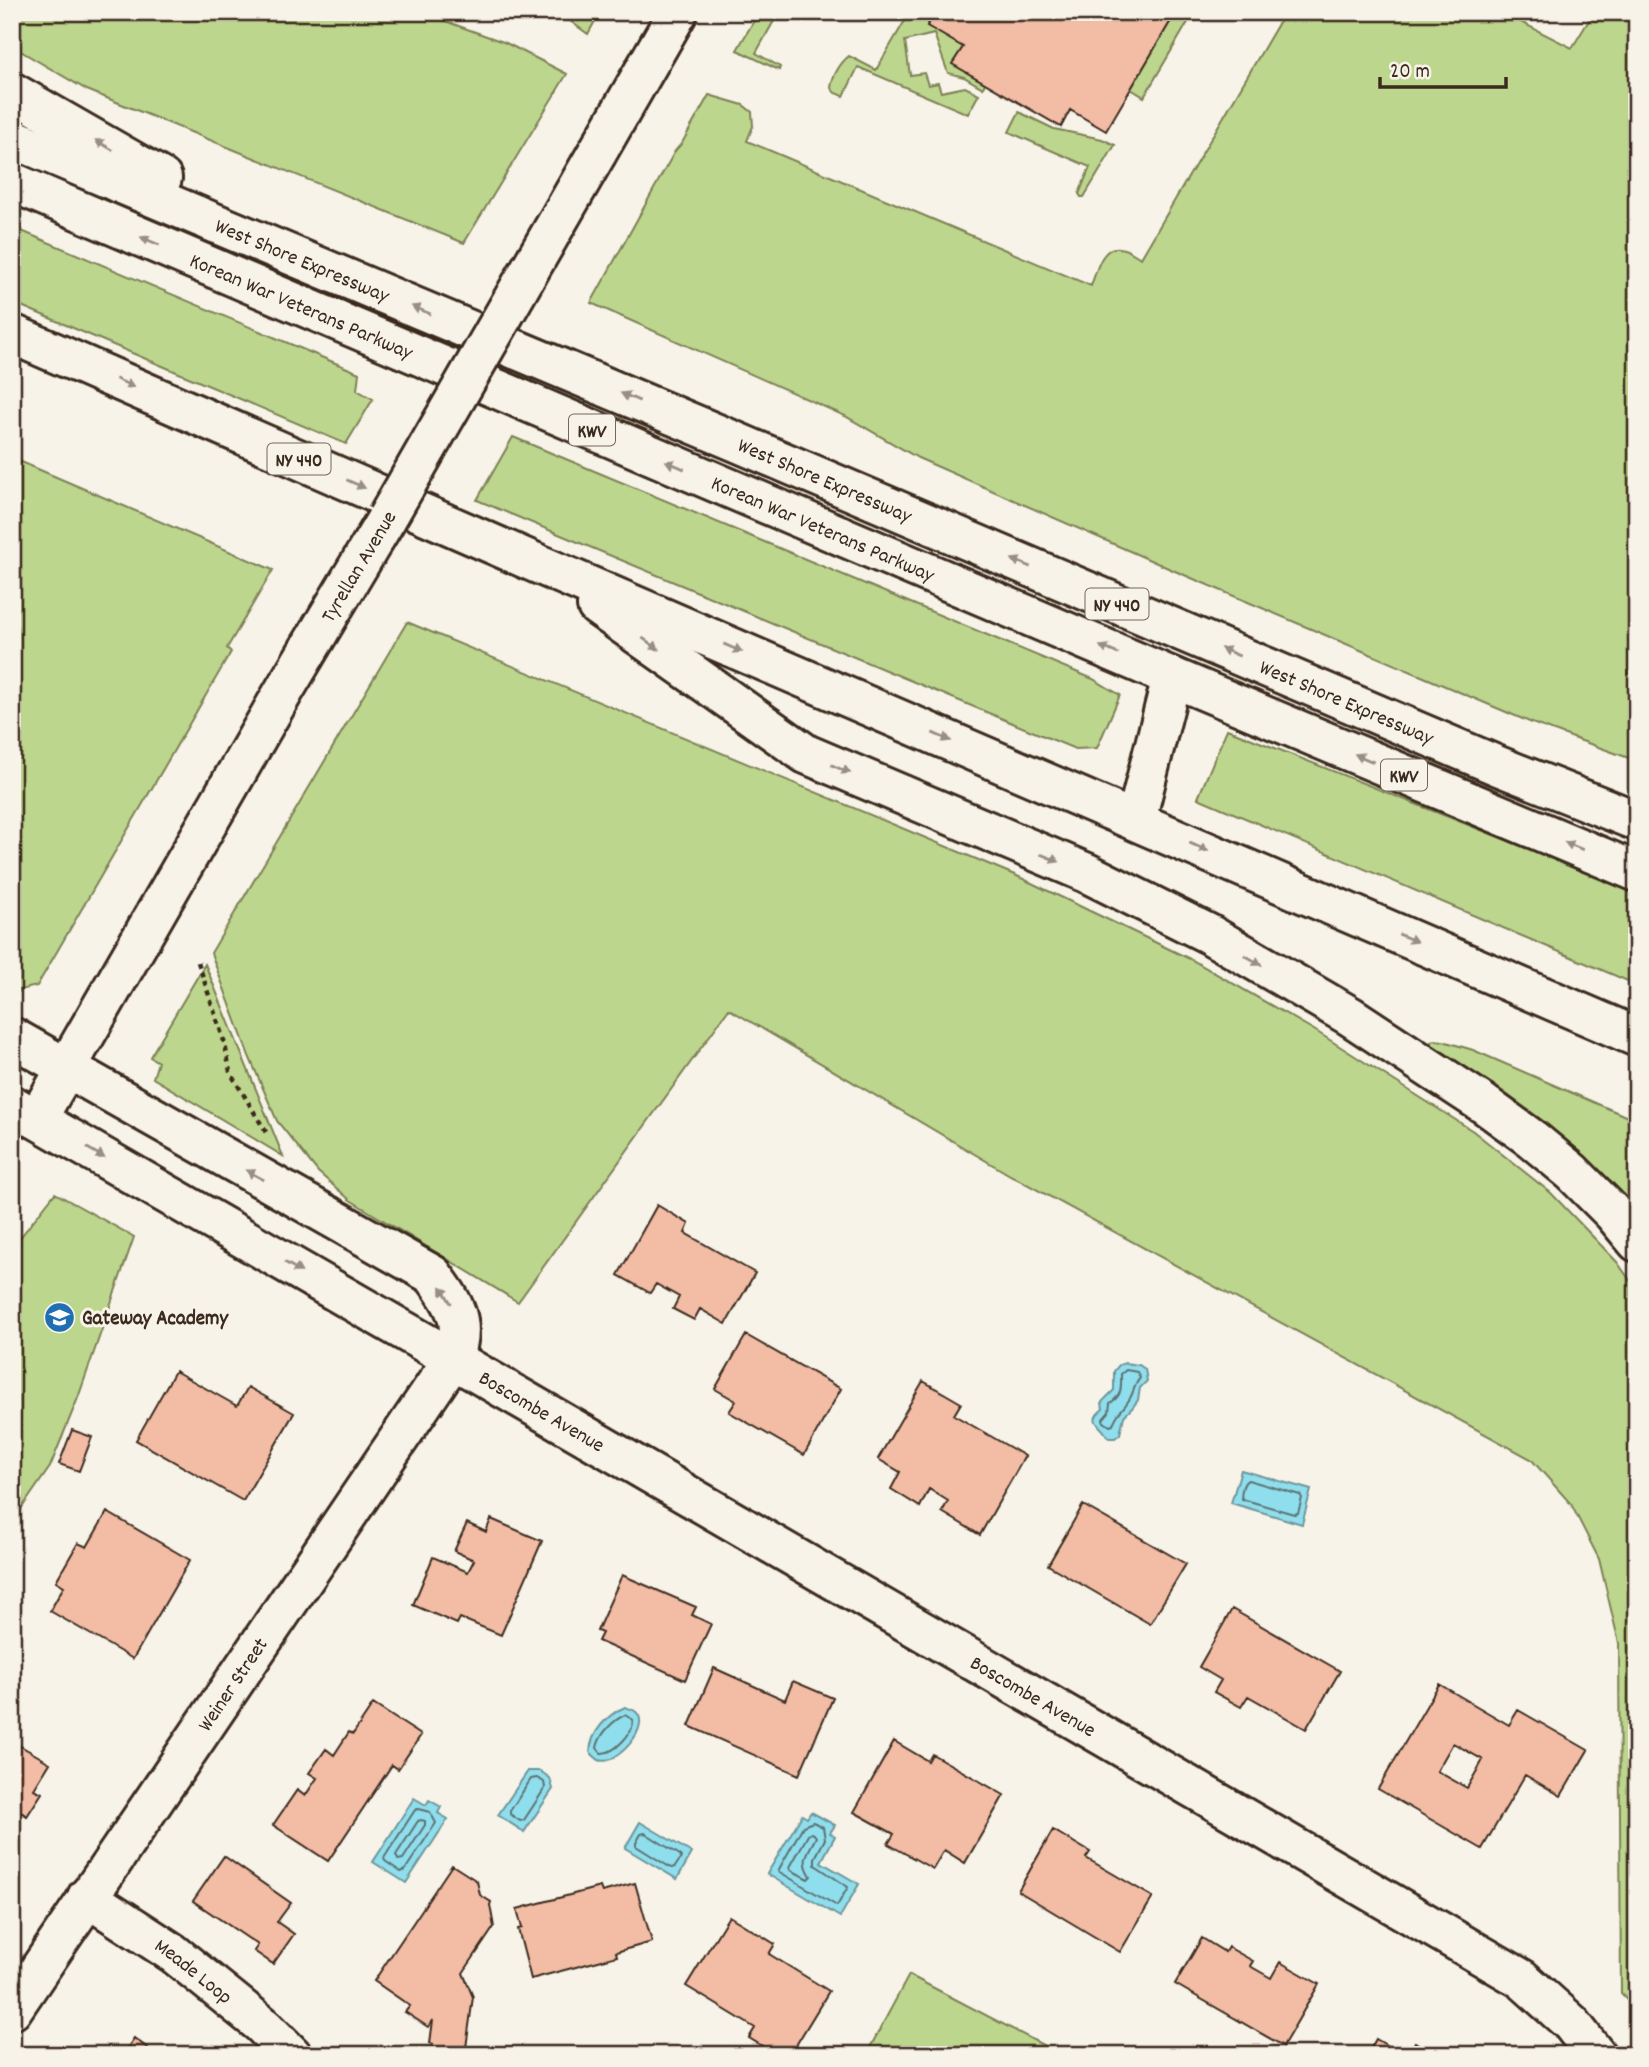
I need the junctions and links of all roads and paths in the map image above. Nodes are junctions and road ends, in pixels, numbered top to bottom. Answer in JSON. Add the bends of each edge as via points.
{"nodes":[{"id":1,"x":678,"y":12,"type":"edge"},
{"id":2,"x":12,"y":92,"type":"edge"},
{"id":3,"x":12,"y":138,"type":"edge"},
{"id":4,"x":12,"y":182,"type":"edge"},
{"id":5,"x":312,"y":264,"type":"junction"},
{"id":6,"x":12,"y":334,"type":"edge"},
{"id":7,"x":12,"y":342,"type":"edge"},
{"id":8,"x":63,"y":355,"type":"junction"},
{"id":9,"x":536,"y":563,"type":"junction"},
{"id":10,"x":1172,"y":677,"type":"junction"},
{"id":11,"x":1136,"y":820,"type":"junction"},
{"id":12,"x":1637,"y":821,"type":"edge"},
{"id":13,"x":1637,"y":872,"type":"edge"},
{"id":14,"x":198,"y":962,"type":"dead end"},
{"id":15,"x":12,"y":1037,"type":"edge"},
{"id":16,"x":1637,"y":1037,"type":"edge"},
{"id":17,"x":66,"y":1068,"type":"junction"},
{"id":18,"x":24,"y":1112,"type":"edge"},
{"id":19,"x":267,"y":1135,"type":"dead end"},
{"id":20,"x":1637,"y":1242,"type":"edge"},
{"id":21,"x":453,"y":1359,"type":"junction"},
{"id":22,"x":87,"y":1897,"type":"junction"},
{"id":23,"x":12,"y":2010,"type":"edge"},
{"id":24,"x":292,"y":2055,"type":"edge"},
{"id":25,"x":1596,"y":2055,"type":"edge"}],
"edges":[{"from":1,"to":17,"type":"main road","name":"Tyrellan Avenue","bridge":true},
{"from":5,"to":2,"type":"main road","one_way":true},
{"from":3,"to":5,"type":"main road","name":"West Shore Expressway","number":"NY 440"},
{"from":10,"to":4,"type":"main road","name":"Korean War Veterans Parkway","number":"KWV","one_way":true},
{"from":12,"to":5,"type":"main road","name":"West Shore Expressway","number":"NY 440","one_way":true},
{"from":6,"to":8,"type":"main road","number":"NY 440"},
{"from":7,"to":8,"type":"main road"},
{"from":8,"to":9,"type":"main road","number":"NY 440","one_way":true},
{"from":9,"to":11,"type":"main road","number":"NY 440","one_way":true},
{"from":9,"to":20,"type":"main road","one_way":true,"via":[[806,754],[1087,873],[1209,934],[1350,1016],[1532,1139],[1572,1172]]},
{"from":10,"to":11,"type":"main road"},
{"from":13,"to":10,"type":"main road","name":"Korean War Veterans Parkway","number":"KWV","one_way":true},
{"from":11,"to":16,"type":"main road","number":"NY 440","one_way":true},
{"from":14,"to":19,"type":"path","via":[[230,1072]]},
{"from":15,"to":17,"type":"main road"},
{"from":17,"to":18,"type":"main road","name":"Tyrellan Avenue"},
{"from":21,"to":17,"type":"main road","one_way":true,"via":[[460,1325],[449,1297],[433,1275]]},
{"from":18,"to":21,"type":"main road","name":"Boscombe Avenue","one_way":true},
{"from":21,"to":22,"type":"main road","name":"Weiner Street"},
{"from":21,"to":25,"type":"main road","name":"Boscombe Avenue","via":[[1522,1979],[1571,2023]]},
{"from":22,"to":23,"type":"main road","name":"Weiner Street"},
{"from":22,"to":24,"type":"main road","name":"Meade Loop","via":[[173,1953]]}]}
